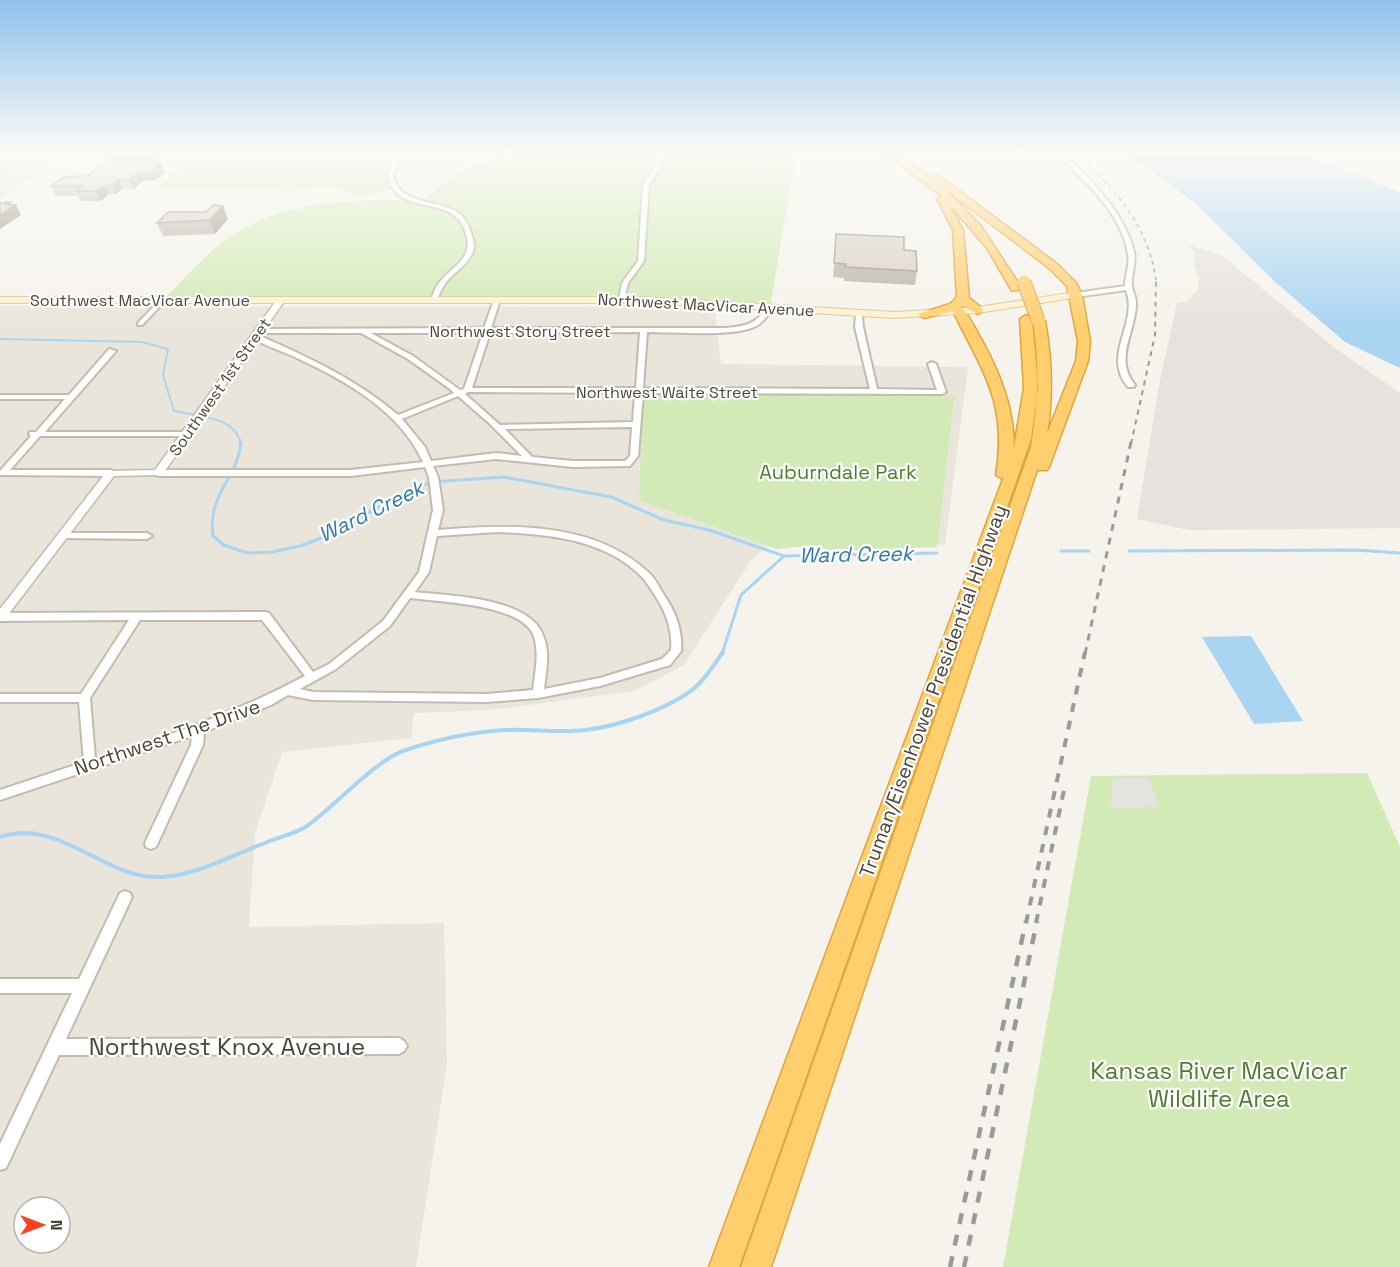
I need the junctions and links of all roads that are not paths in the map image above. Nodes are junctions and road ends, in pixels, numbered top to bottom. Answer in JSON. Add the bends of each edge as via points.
{"nodes":[{"id":1,"x":453,"y":211,"type":"edge"},
{"id":2,"x":644,"y":211,"type":"edge"},
{"id":3,"x":949,"y":211,"type":"edge"},
{"id":4,"x":963,"y":211,"type":"edge"},
{"id":5,"x":973,"y":211,"type":"edge"},
{"id":6,"x":982,"y":211,"type":"edge"},
{"id":7,"x":1111,"y":211,"type":"edge"},
{"id":8,"x":1020,"y":285,"type":"junction"},
{"id":9,"x":1128,"y":288,"type":"junction"},
{"id":10,"x":1076,"y":295,"type":"junction"},
{"id":11,"x":621,"y":299,"type":"junction"},
{"id":12,"x":0,"y":300,"type":"edge"},
{"id":13,"x":163,"y":300,"type":"junction"},
{"id":14,"x":281,"y":300,"type":"junction"},
{"id":15,"x":434,"y":300,"type":"junction"},
{"id":16,"x":496,"y":300,"type":"junction"},
{"id":17,"x":961,"y":305,"type":"junction"},
{"id":18,"x":770,"y":307,"type":"junction"},
{"id":19,"x":978,"y":310,"type":"joint"},
{"id":20,"x":859,"y":314,"type":"junction"},
{"id":21,"x":924,"y":314,"type":"joint"},
{"id":22,"x":1032,"y":320,"type":"junction"},
{"id":23,"x":140,"y":324,"type":"dead end"},
{"id":24,"x":360,"y":330,"type":"junction"},
{"id":25,"x":486,"y":330,"type":"junction"},
{"id":26,"x":644,"y":331,"type":"junction"},
{"id":27,"x":257,"y":334,"type":"junction"},
{"id":28,"x":112,"y":351,"type":"dead end"},
{"id":29,"x":932,"y":364,"type":"dead end"},
{"id":30,"x":1131,"y":385,"type":"dead end"},
{"id":31,"x":465,"y":392,"type":"junction"},
{"id":32,"x":639,"y":392,"type":"junction"},
{"id":33,"x":874,"y":392,"type":"junction"},
{"id":34,"x":70,"y":397,"type":"junction"},
{"id":35,"x":0,"y":398,"type":"edge"},
{"id":36,"x":397,"y":418,"type":"junction"},
{"id":37,"x":637,"y":423,"type":"junction"},
{"id":38,"x":499,"y":427,"type":"junction"},
{"id":39,"x":189,"y":430,"type":"junction"},
{"id":40,"x":33,"y":434,"type":"junction"},
{"id":41,"x":529,"y":459,"type":"junction"},
{"id":42,"x":430,"y":467,"type":"junction"},
{"id":43,"x":1,"y":473,"type":"edge"},
{"id":44,"x":111,"y":473,"type":"junction"},
{"id":45,"x":158,"y":473,"type":"junction"},
{"id":46,"x":996,"y":520,"type":"junction"},
{"id":47,"x":435,"y":533,"type":"junction"},
{"id":48,"x":63,"y":536,"type":"junction"},
{"id":49,"x":147,"y":536,"type":"dead end"},
{"id":50,"x":1003,"y":550,"type":"junction"},
{"id":51,"x":411,"y":595,"type":"junction"},
{"id":52,"x":137,"y":616,"type":"junction"},
{"id":53,"x":0,"y":617,"type":"edge"},
{"id":54,"x":312,"y":678,"type":"junction"},
{"id":55,"x":288,"y":691,"type":"junction"},
{"id":56,"x":538,"y":694,"type":"junction"},
{"id":57,"x":0,"y":698,"type":"edge"},
{"id":58,"x":84,"y":698,"type":"junction"},
{"id":59,"x":199,"y":729,"type":"junction"},
{"id":60,"x":90,"y":764,"type":"junction"},
{"id":61,"x":0,"y":795,"type":"edge"},
{"id":62,"x":151,"y":843,"type":"dead end"},
{"id":63,"x":125,"y":897,"type":"dead end"},
{"id":64,"x":0,"y":986,"type":"edge"},
{"id":65,"x":83,"y":986,"type":"junction"},
{"id":66,"x":399,"y":1046,"type":"dead end"},
{"id":67,"x":54,"y":1047,"type":"junction"},
{"id":68,"x":0,"y":1162,"type":"edge"},
{"id":69,"x":724,"y":1267,"type":"edge"},
{"id":70,"x":756,"y":1267,"type":"edge"}],
"edges":[{"from":1,"to":15,"type":"street","via":[[465,219],[471,248],[467,258],[442,283]]},
{"from":2,"to":11,"type":"street","via":[[641,261],[625,283]]},
{"from":3,"to":17,"type":"highway","via":[[959,238]]},
{"from":4,"to":8,"type":"highway","name":"Truman/Eisenhower Presidential Highway"},
{"from":5,"to":8,"type":"highway","name":"Truman/Eisenhower Presidential Highway","via":[[990,229]]},
{"from":6,"to":10,"type":"highway","via":[[1053,266],[1072,285]]},
{"from":7,"to":9,"type":"street","via":[[1132,257]]},
{"from":8,"to":22,"type":"highway","name":"Truman/Eisenhower Presidential Highway"},
{"from":9,"to":10,"type":"street"},
{"from":9,"to":30,"type":"street","via":[[1132,321],[1120,363],[1123,377]]},
{"from":10,"to":19,"type":"main road"},
{"from":10,"to":50,"type":"highway","via":[[1084,341],[1080,373],[1025,511]]},
{"from":11,"to":16,"type":"main road","name":"Northwest MacVicar Avenue"},
{"from":11,"to":18,"type":"main road","name":"Northwest MacVicar Avenue"},
{"from":12,"to":13,"type":"main road","name":"Southwest MacVicar Avenue"},
{"from":13,"to":14,"type":"main road","name":"Southwest MacVicar Avenue"},
{"from":13,"to":23,"type":"street"},
{"from":14,"to":15,"type":"main road","name":"Northwest MacVicar Avenue"},
{"from":14,"to":27,"type":"street","name":"Southwest 1st Street"},
{"from":15,"to":16,"type":"main road","name":"Northwest MacVicar Avenue"},
{"from":16,"to":25,"type":"street"},
{"from":17,"to":19,"type":"highway"},
{"from":17,"to":21,"type":"highway"},
{"from":17,"to":46,"type":"highway","via":[[1004,405],[1007,452]]},
{"from":18,"to":20,"type":"main road","name":"Northwest MacVicar Avenue"},
{"from":18,"to":26,"type":"street","name":"Northwest Story Street","via":[[761,322],[747,328]]},
{"from":20,"to":21,"type":"main road","name":"Northwest MacVicar Avenue"},
{"from":20,"to":33,"type":"street"},
{"from":22,"to":46,"type":"highway","name":"Truman/Eisenhower Presidential Highway","via":[[1029,415]]},
{"from":22,"to":50,"type":"highway","name":"Truman/Eisenhower Presidential Highway","via":[[1046,369],[1043,417],[1038,447]]},
{"from":24,"to":25,"type":"street","name":"Northwest Story Street"},
{"from":24,"to":27,"type":"street","name":"Northwest Story Street"},
{"from":24,"to":31,"type":"street"},
{"from":25,"to":26,"type":"street","name":"Northwest Story Street"},
{"from":25,"to":31,"type":"street"},
{"from":26,"to":32,"type":"street"},
{"from":27,"to":36,"type":"street","name":"Northwest The Drive","via":[[338,375]]},
{"from":27,"to":39,"type":"street","name":"Southwest 1st Street"},
{"from":28,"to":34,"type":"street"},
{"from":29,"to":33,"type":"street","name":"Northwest Waite Street","via":[[942,392]]},
{"from":31,"to":32,"type":"street","name":"Northwest Waite Street"},
{"from":31,"to":36,"type":"street","name":"Northwest Waite Street"},
{"from":31,"to":38,"type":"street"},
{"from":32,"to":33,"type":"street","name":"Northwest Waite Street"},
{"from":32,"to":37,"type":"street"},
{"from":34,"to":35,"type":"street"},
{"from":34,"to":40,"type":"street"},
{"from":36,"to":42,"type":"street","name":"Northwest The Drive"},
{"from":37,"to":38,"type":"street"},
{"from":37,"to":41,"type":"street","via":[[630,462],[583,465]]},
{"from":38,"to":41,"type":"street"},
{"from":39,"to":40,"type":"street"},
{"from":39,"to":45,"type":"street","name":"Southwest 1st Street"},
{"from":40,"to":43,"type":"street"},
{"from":41,"to":42,"type":"street","via":[[488,456]]},
{"from":42,"to":45,"type":"street","via":[[351,473]]},
{"from":42,"to":47,"type":"street","name":"Northwest The Drive","via":[[437,494]]},
{"from":43,"to":44,"type":"street"},
{"from":44,"to":45,"type":"street"},
{"from":44,"to":48,"type":"street"},
{"from":46,"to":69,"type":"highway","name":"Truman/Eisenhower Presidential Highway"},
{"from":47,"to":51,"type":"street","name":"Northwest The Drive"},
{"from":47,"to":56,"type":"street","via":[[535,532],[579,539],[610,549],[644,572],[660,593],[674,628],[677,649],[666,662],[593,684]]},
{"from":48,"to":49,"type":"street"},
{"from":48,"to":53,"type":"street"},
{"from":50,"to":70,"type":"highway","name":"Truman/Eisenhower Presidential Highway"},
{"from":51,"to":54,"type":"street","name":"Northwest The Drive","via":[[372,637]]},
{"from":51,"to":56,"type":"street","via":[[506,610],[530,622],[541,652]]},
{"from":52,"to":53,"type":"street"},
{"from":52,"to":54,"type":"street","via":[[268,617]]},
{"from":52,"to":58,"type":"street"},
{"from":54,"to":55,"type":"street","name":"Northwest The Drive"},
{"from":55,"to":56,"type":"street","via":[[313,696],[486,698]]},
{"from":55,"to":59,"type":"street","name":"Northwest The Drive"},
{"from":57,"to":58,"type":"street"},
{"from":58,"to":60,"type":"street"},
{"from":59,"to":60,"type":"street","name":"Northwest The Drive"},
{"from":59,"to":62,"type":"street","via":[[197,745]]},
{"from":60,"to":61,"type":"street","name":"Northwest The Drive"},
{"from":63,"to":65,"type":"street"},
{"from":64,"to":65,"type":"street"},
{"from":65,"to":67,"type":"street"},
{"from":66,"to":67,"type":"street","name":"Northwest Knox Avenue"},
{"from":67,"to":68,"type":"street"}]}
